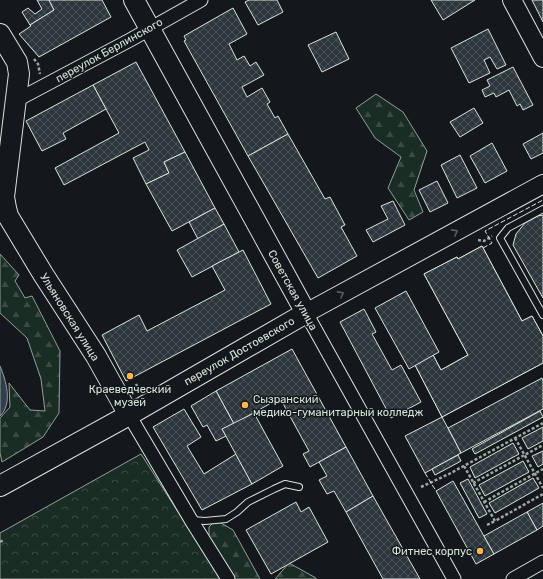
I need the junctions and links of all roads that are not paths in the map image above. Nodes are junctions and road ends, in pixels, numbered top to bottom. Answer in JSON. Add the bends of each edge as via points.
{"nodes":[{"id":1,"x":134,"y":0,"type":"edge"},
{"id":2,"x":201,"y":0,"type":"edge"},
{"id":3,"x":512,"y":0,"type":"edge"},
{"id":4,"x":149,"y":29,"type":"junction"},
{"id":5,"x":0,"y":34,"type":"edge"},
{"id":6,"x":543,"y":58,"type":"edge"},
{"id":7,"x":17,"y":100,"type":"junction"},
{"id":8,"x":543,"y":184,"type":"edge"},
{"id":9,"x":543,"y":209,"type":"edge"},
{"id":10,"x":306,"y":313,"type":"junction"},
{"id":11,"x":543,"y":315,"type":"edge"},
{"id":12,"x":129,"y":415,"type":"junction"},
{"id":13,"x":0,"y":486,"type":"edge"},
{"id":14,"x":299,"y":487,"type":"dead end"},
{"id":15,"x":191,"y":520,"type":"junction"},
{"id":16,"x":543,"y":562,"type":"edge"},
{"id":17,"x":228,"y":579,"type":"edge"},
{"id":18,"x":454,"y":579,"type":"edge"},
{"id":19,"x":513,"y":579,"type":"edge"}],
"edges":[{"from":1,"to":4,"type":"main road","name":"Советская улица"},
{"from":2,"to":4,"type":"street","name":"переулок Берлинского"},
{"from":3,"to":6,"type":"street"},
{"from":4,"to":7,"type":"street","name":"переулок Берлинского"},
{"from":4,"to":10,"type":"main road","name":"Советская улица"},
{"from":5,"to":7,"type":"main road","name":"Ульяновская улица","via":[[17,62],[20,74]]},
{"from":7,"to":12,"type":"main road","name":"Ульяновская улица","via":[[4,197],[8,216],[96,356]]},
{"from":10,"to":8,"type":"street","name":"переулок Достоевского","one_way":true},
{"from":9,"to":11,"type":"lane","via":[[508,228],[500,238]]},
{"from":10,"to":12,"type":"main road","name":"переулок Достоевского"},
{"from":10,"to":18,"type":"street","name":"Советская улица"},
{"from":12,"to":13,"type":"main road","name":"переулок Достоевского"},
{"from":12,"to":15,"type":"street","name":"Ульяновская улица"},
{"from":14,"to":15,"type":"lane","via":[[285,484],[248,502],[226,519]]},
{"from":15,"to":17,"type":"street","name":"Ульяновская улица"},
{"from":16,"to":19,"type":"street"}]}
